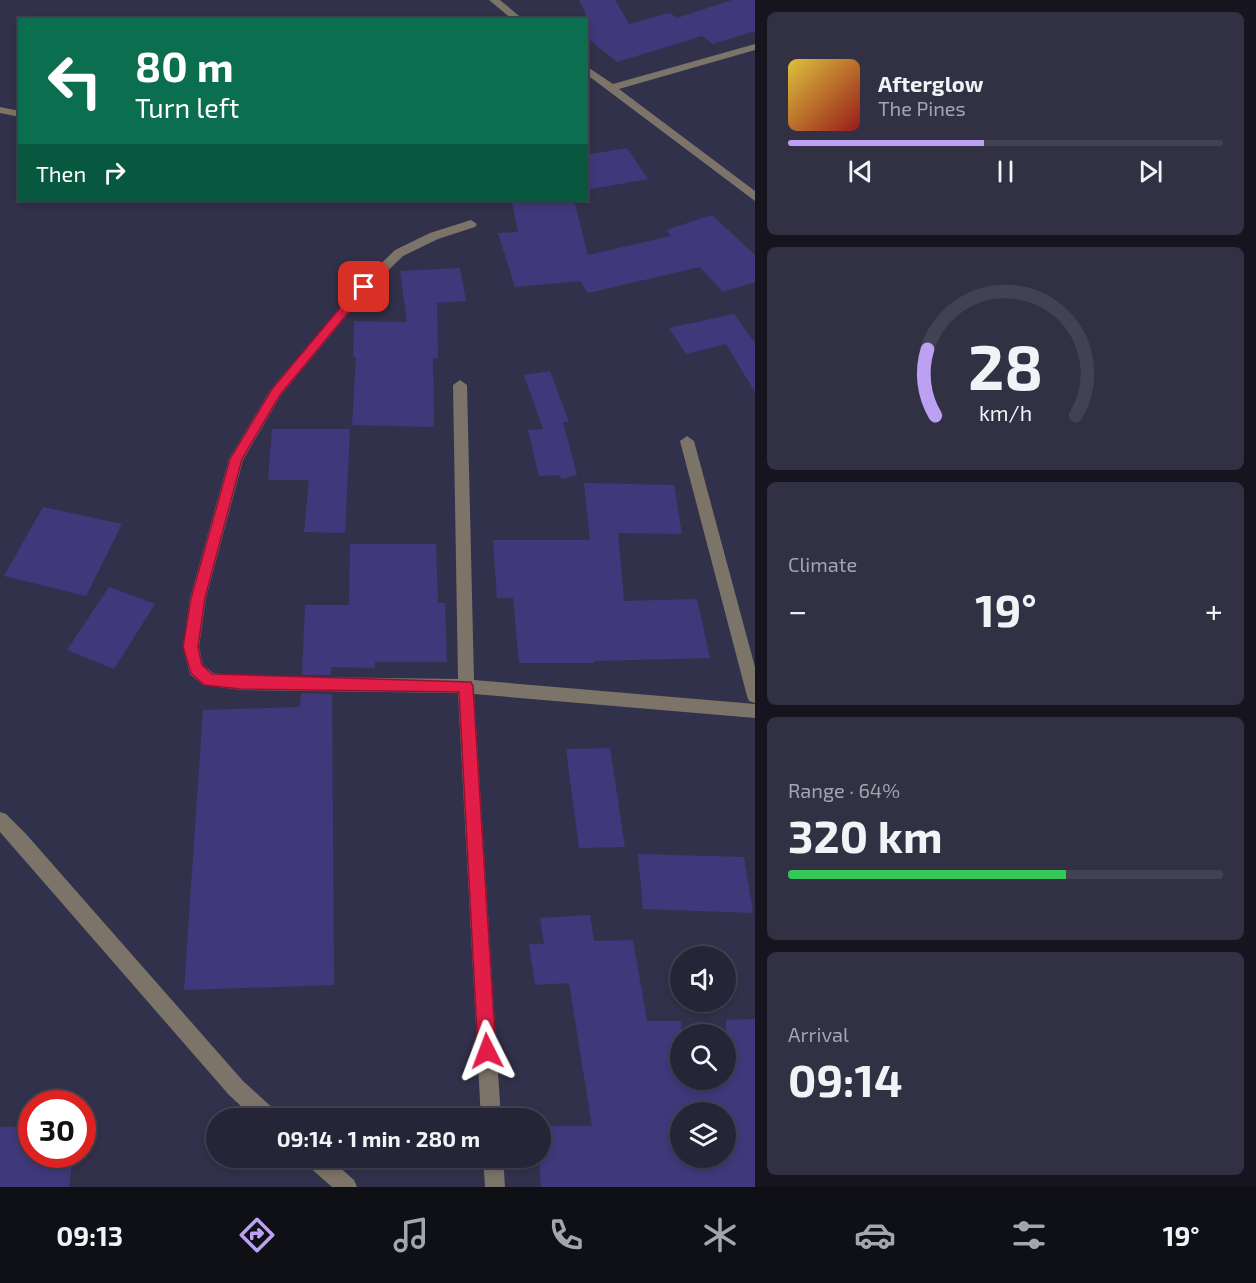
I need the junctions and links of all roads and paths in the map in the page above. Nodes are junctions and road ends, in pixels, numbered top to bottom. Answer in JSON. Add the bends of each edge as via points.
{"nodes":[{"id":1,"x":494,"y":0,"type":"edge"},
{"id":2,"x":517,"y":18,"type":"edge"},
{"id":3,"x":755,"y":47,"type":"edge"},
{"id":4,"x":588,"y":71,"type":"edge"},
{"id":5,"x":611,"y":88,"type":"junction"},
{"id":6,"x":0,"y":110,"type":"edge"},
{"id":7,"x":18,"y":114,"type":"edge"},
{"id":8,"x":755,"y":197,"type":"edge"},
{"id":9,"x":471,"y":224,"type":"dead end"},
{"id":10,"x":460,"y":385,"type":"dead end"},
{"id":11,"x":687,"y":441,"type":"dead end"},
{"id":12,"x":466,"y":686,"type":"junction"},
{"id":13,"x":755,"y":696,"type":"edge"},
{"id":14,"x":755,"y":711,"type":"edge"},
{"id":15,"x":0,"y":820,"type":"edge"},
{"id":16,"x":258,"y":1108,"type":"edge"},
{"id":17,"x":490,"y":1108,"type":"edge"},
{"id":18,"x":325,"y":1168,"type":"edge"},
{"id":19,"x":494,"y":1168,"type":"edge"},
{"id":20,"x":347,"y":1187,"type":"edge"},
{"id":21,"x":495,"y":1187,"type":"edge"}],
"edges":[{"from":1,"to":2,"type":"street"},
{"from":3,"to":5,"type":"street"},
{"from":4,"to":5,"type":"street"},
{"from":5,"to":8,"type":"street"},
{"from":6,"to":7,"type":"street"},
{"from":9,"to":12,"type":"street","via":[[399,253],[364,287],[276,392],[236,459],[198,598],[190,647],[196,669],[209,680]]},
{"from":10,"to":12,"type":"street"},
{"from":11,"to":13,"type":"street"},
{"from":12,"to":14,"type":"street"},
{"from":12,"to":17,"type":"street"},
{"from":15,"to":16,"type":"street"},
{"from":18,"to":20,"type":"street"},
{"from":19,"to":21,"type":"street"}]}
